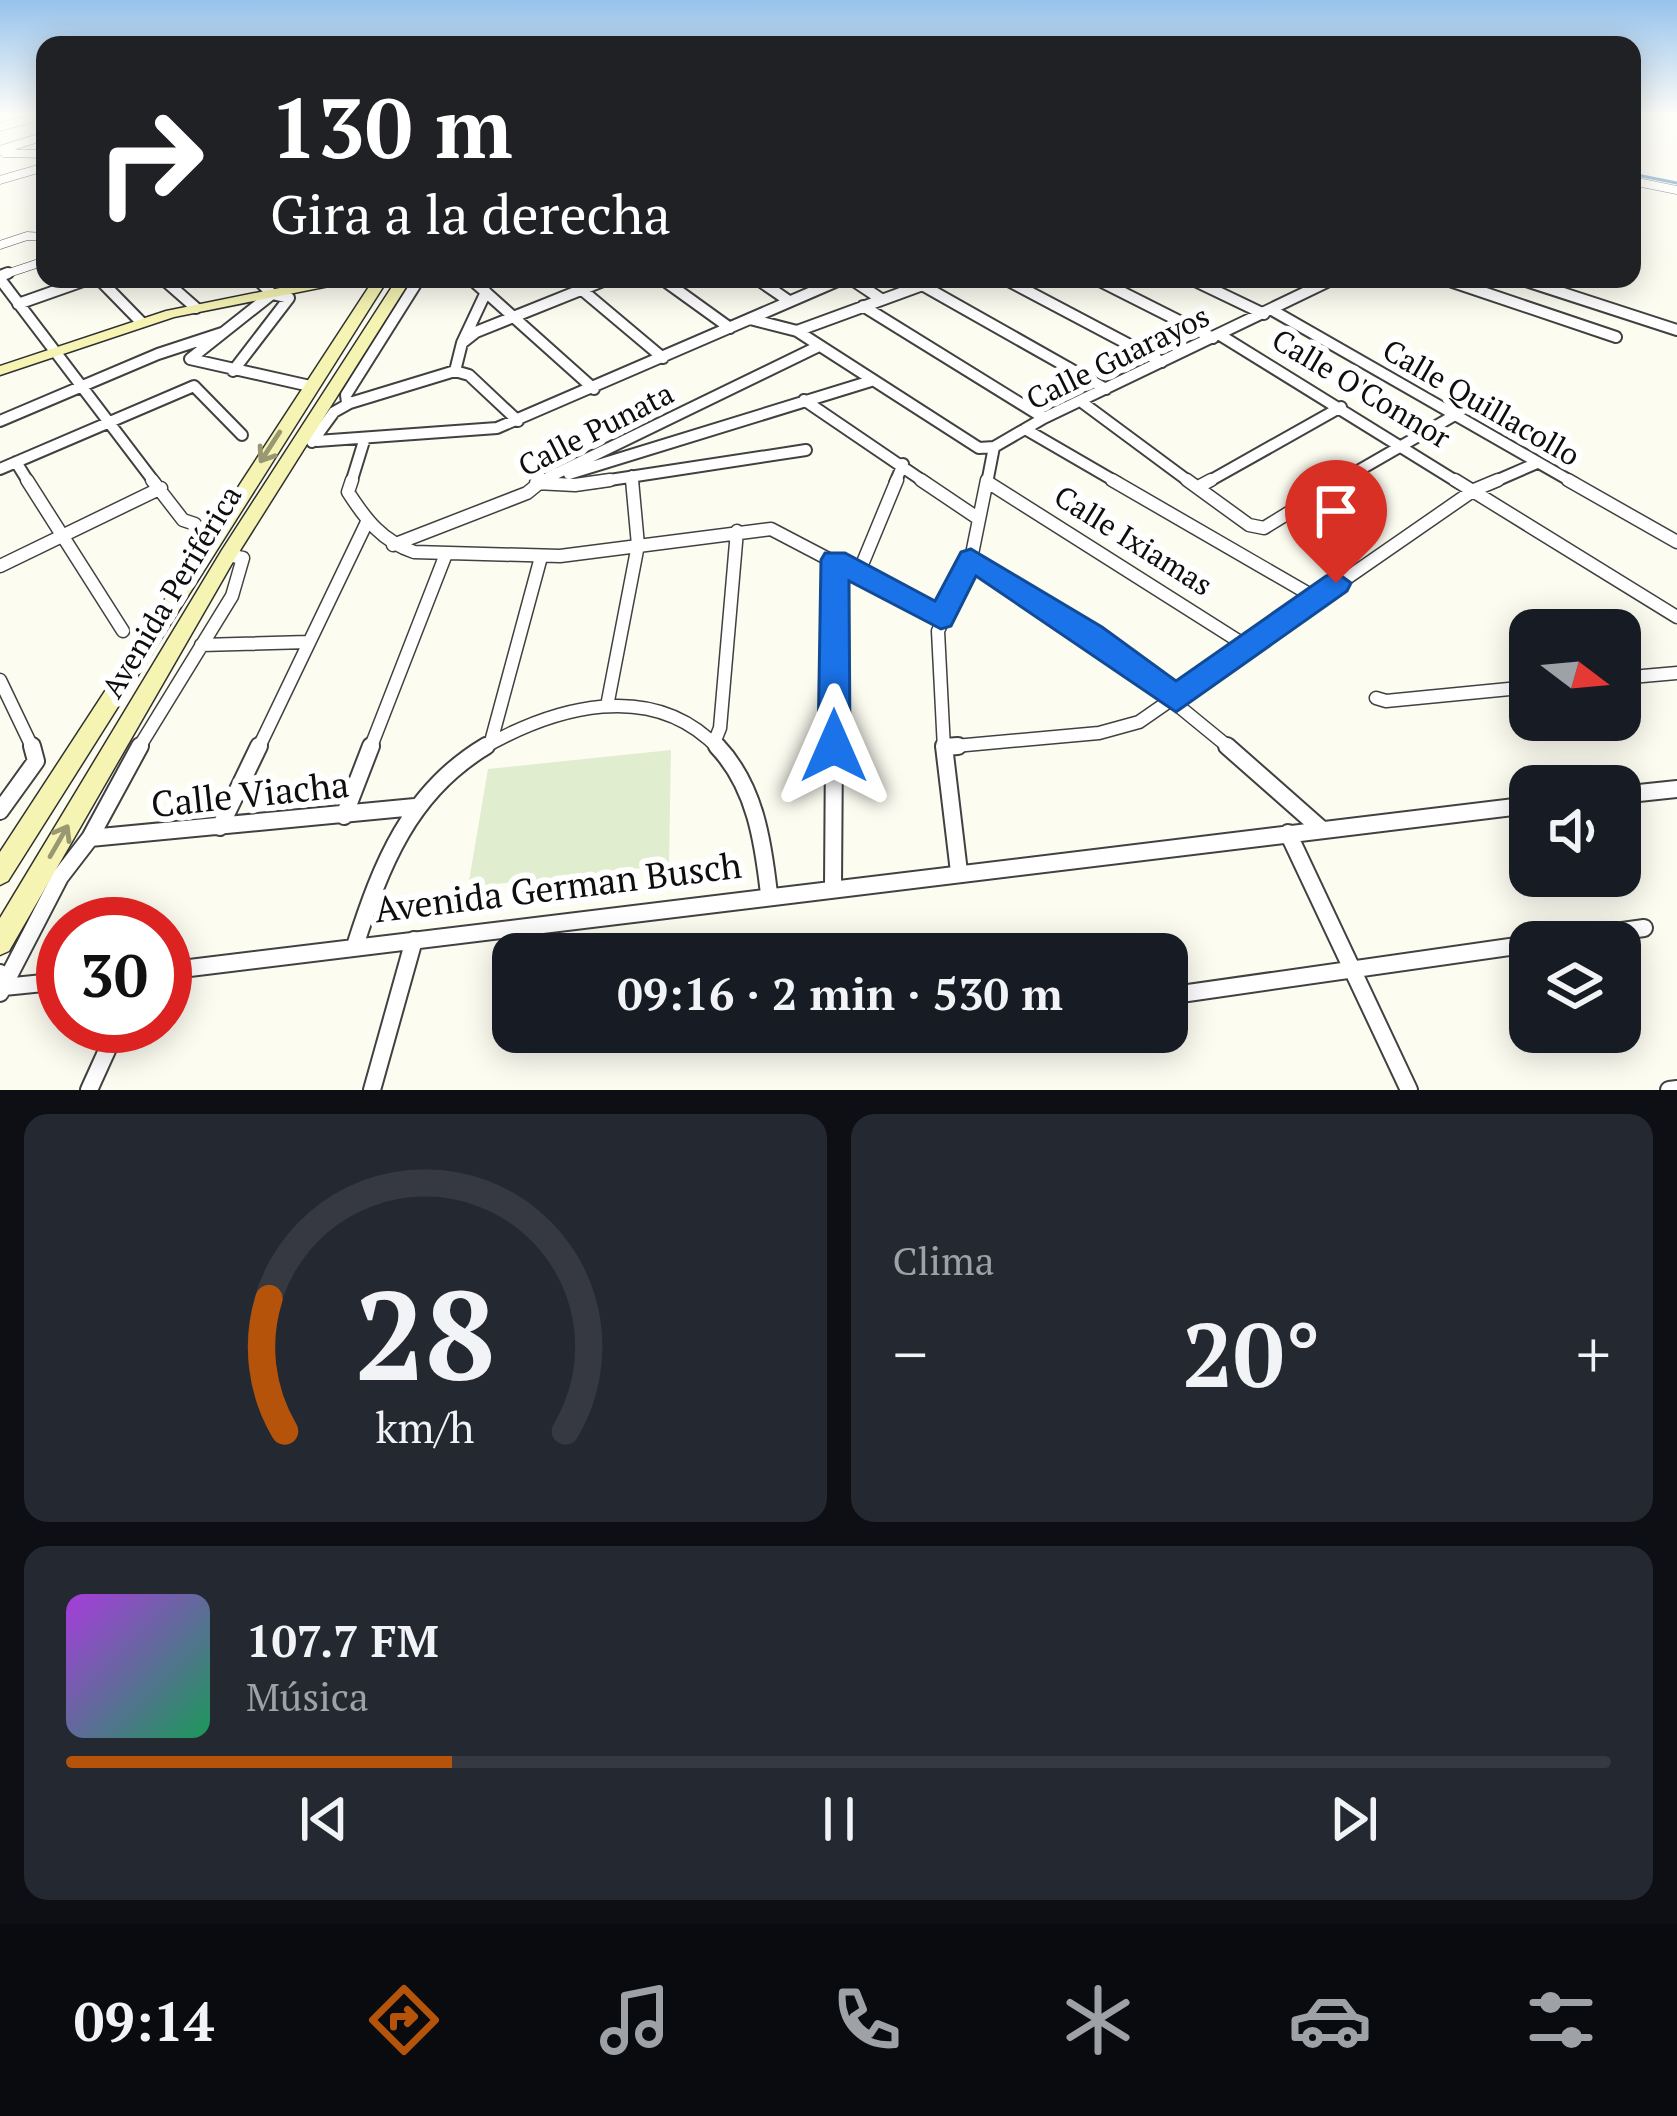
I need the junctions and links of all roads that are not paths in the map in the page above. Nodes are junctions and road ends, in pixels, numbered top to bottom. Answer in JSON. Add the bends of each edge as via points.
{"nodes":[{"id":1,"x":36,"y":170,"type":"edge"},
{"id":2,"x":0,"y":180,"type":"edge"},
{"id":3,"x":1641,"y":183,"type":"edge"},
{"id":4,"x":1677,"y":190,"type":"edge"},
{"id":5,"x":36,"y":236,"type":"edge"},
{"id":6,"x":0,"y":244,"type":"edge"},
{"id":7,"x":36,"y":264,"type":"edge"},
{"id":8,"x":0,"y":278,"type":"edge"},
{"id":9,"x":53,"y":288,"type":"edge"},
{"id":10,"x":108,"y":288,"type":"edge"},
{"id":11,"x":174,"y":288,"type":"edge"},
{"id":12,"x":266,"y":288,"type":"edge"},
{"id":13,"x":301,"y":288,"type":"edge"},
{"id":14,"x":375,"y":288,"type":"edge"},
{"id":15,"x":398,"y":288,"type":"edge"},
{"id":16,"x":413,"y":288,"type":"edge"},
{"id":17,"x":481,"y":288,"type":"edge"},
{"id":18,"x":580,"y":288,"type":"edge"},
{"id":19,"x":587,"y":288,"type":"edge"},
{"id":20,"x":674,"y":288,"type":"edge"},
{"id":21,"x":771,"y":288,"type":"edge"},
{"id":22,"x":823,"y":288,"type":"edge"},
{"id":23,"x":862,"y":288,"type":"edge"},
{"id":24,"x":913,"y":288,"type":"edge"},
{"id":25,"x":927,"y":288,"type":"edge"},
{"id":26,"x":1022,"y":288,"type":"edge"},
{"id":27,"x":1115,"y":288,"type":"edge"},
{"id":28,"x":1212,"y":288,"type":"edge"},
{"id":29,"x":1312,"y":288,"type":"edge"},
{"id":30,"x":1471,"y":288,"type":"edge"},
{"id":31,"x":1548,"y":288,"type":"edge"},
{"id":32,"x":582,"y":290,"type":"junction"},
{"id":33,"x":486,"y":292,"type":"junction"},
{"id":34,"x":272,"y":294,"type":"junction"},
{"id":35,"x":10,"y":299,"type":"edge"},
{"id":36,"x":881,"y":299,"type":"junction"},
{"id":37,"x":789,"y":301,"type":"junction"},
{"id":38,"x":863,"y":306,"type":"junction"},
{"id":39,"x":196,"y":308,"type":"junction"},
{"id":40,"x":1268,"y":312,"type":"junction"},
{"id":41,"x":515,"y":316,"type":"junction"},
{"id":42,"x":750,"y":319,"type":"junction"},
{"id":43,"x":141,"y":322,"type":"junction"},
{"id":44,"x":730,"y":328,"type":"junction"},
{"id":45,"x":1677,"y":330,"type":"edge"},
{"id":46,"x":797,"y":331,"type":"junction"},
{"id":47,"x":222,"y":333,"type":"junction"},
{"id":48,"x":1216,"y":336,"type":"junction"},
{"id":49,"x":1616,"y":337,"type":"dead end"},
{"id":50,"x":462,"y":343,"type":"junction"},
{"id":51,"x":818,"y":347,"type":"junction"},
{"id":52,"x":56,"y":350,"type":"junction"},
{"id":53,"x":663,"y":358,"type":"junction"},
{"id":54,"x":1162,"y":362,"type":"junction"},
{"id":55,"x":0,"y":371,"type":"edge"},
{"id":56,"x":233,"y":371,"type":"junction"},
{"id":57,"x":455,"y":371,"type":"junction"},
{"id":58,"x":871,"y":381,"type":"junction"},
{"id":59,"x":310,"y":386,"type":"junction"},
{"id":60,"x":83,"y":387,"type":"junction"},
{"id":61,"x":594,"y":389,"type":"junction"},
{"id":62,"x":1106,"y":389,"type":"junction"},
{"id":63,"x":805,"y":400,"type":"junction"},
{"id":64,"x":350,"y":403,"type":"junction"},
{"id":65,"x":1083,"y":403,"type":"junction"},
{"id":66,"x":322,"y":404,"type":"junction"},
{"id":67,"x":1340,"y":407,"type":"junction"},
{"id":68,"x":1455,"y":415,"type":"junction"},
{"id":69,"x":1044,"y":418,"type":"junction"},
{"id":70,"x":0,"y":421,"type":"edge"},
{"id":71,"x":518,"y":421,"type":"junction"},
{"id":72,"x":110,"y":422,"type":"junction"},
{"id":73,"x":1025,"y":429,"type":"junction"},
{"id":74,"x":242,"y":435,"type":"dead end"},
{"id":75,"x":317,"y":441,"type":"junction"},
{"id":76,"x":364,"y":441,"type":"junction"},
{"id":77,"x":1400,"y":443,"type":"junction"},
{"id":78,"x":994,"y":447,"type":"junction"},
{"id":79,"x":294,"y":448,"type":"junction"},
{"id":80,"x":806,"y":449,"type":"dead end"},
{"id":81,"x":16,"y":462,"type":"junction"},
{"id":82,"x":1537,"y":463,"type":"junction"},
{"id":83,"x":903,"y":464,"type":"junction"},
{"id":84,"x":0,"y":469,"type":"edge"},
{"id":85,"x":632,"y":476,"type":"junction"},
{"id":86,"x":540,"y":481,"type":"junction"},
{"id":87,"x":989,"y":483,"type":"junction"},
{"id":88,"x":1198,"y":487,"type":"junction"},
{"id":89,"x":160,"y":488,"type":"junction"},
{"id":90,"x":1474,"y":490,"type":"junction"},
{"id":91,"x":979,"y":519,"type":"junction"},
{"id":92,"x":367,"y":522,"type":"junction"},
{"id":93,"x":195,"y":524,"type":"dead end"},
{"id":94,"x":737,"y":531,"type":"junction"},
{"id":95,"x":1674,"y":536,"type":"edge"},
{"id":96,"x":62,"y":537,"type":"junction"},
{"id":97,"x":392,"y":544,"type":"junction"},
{"id":98,"x":638,"y":545,"type":"junction"},
{"id":99,"x":446,"y":554,"type":"junction"},
{"id":100,"x":228,"y":555,"type":"junction"},
{"id":101,"x":541,"y":557,"type":"junction"},
{"id":102,"x":835,"y":560,"type":"junction"},
{"id":103,"x":971,"y":560,"type":"junction"},
{"id":104,"x":0,"y":566,"type":"edge"},
{"id":105,"x":859,"y":572,"type":"junction"},
{"id":106,"x":1316,"y":598,"type":"junction"},
{"id":107,"x":1677,"y":617,"type":"edge"},
{"id":108,"x":941,"y":618,"type":"junction"},
{"id":109,"x":123,"y":631,"type":"dead end"},
{"id":110,"x":308,"y":642,"type":"junction"},
{"id":111,"x":201,"y":645,"type":"junction"},
{"id":112,"x":1248,"y":647,"type":"junction"},
{"id":113,"x":1677,"y":673,"type":"edge"},
{"id":114,"x":1641,"y":676,"type":"edge"},
{"id":115,"x":0,"y":680,"type":"edge"},
{"id":116,"x":1509,"y":689,"type":"edge"},
{"id":117,"x":1376,"y":698,"type":"dead end"},
{"id":118,"x":1176,"y":699,"type":"junction"},
{"id":119,"x":608,"y":706,"type":"junction"},
{"id":120,"x":492,"y":738,"type":"junction"},
{"id":121,"x":714,"y":743,"type":"junction"},
{"id":122,"x":944,"y":747,"type":"junction"},
{"id":123,"x":1677,"y":789,"type":"edge"},
{"id":124,"x":1641,"y":793,"type":"edge"},
{"id":125,"x":415,"y":807,"type":"junction"},
{"id":126,"x":1509,"y":807,"type":"edge"},
{"id":127,"x":0,"y":811,"type":"edge"},
{"id":128,"x":344,"y":815,"type":"junction"},
{"id":129,"x":220,"y":827,"type":"junction"},
{"id":130,"x":1320,"y":828,"type":"junction"},
{"id":131,"x":1288,"y":832,"type":"junction"},
{"id":132,"x":91,"y":838,"type":"junction"},
{"id":133,"x":959,"y":872,"type":"junction"},
{"id":134,"x":0,"y":873,"type":"edge"},
{"id":135,"x":833,"y":886,"type":"junction"},
{"id":136,"x":769,"y":894,"type":"junction"},
{"id":137,"x":1641,"y":928,"type":"edge"},
{"id":138,"x":1644,"y":928,"type":"dead end"},
{"id":139,"x":414,"y":940,"type":"junction"},
{"id":140,"x":0,"y":942,"type":"edge"},
{"id":141,"x":355,"y":946,"type":"junction"},
{"id":142,"x":1509,"y":947,"type":"edge"},
{"id":143,"x":192,"y":967,"type":"edge"},
{"id":144,"x":1350,"y":969,"type":"junction"},
{"id":145,"x":36,"y":982,"type":"edge"},
{"id":146,"x":1,"y":984,"type":"edge"},
{"id":147,"x":1188,"y":993,"type":"edge"},
{"id":148,"x":105,"y":1053,"type":"edge"},
{"id":149,"x":88,"y":1090,"type":"edge"},
{"id":150,"x":372,"y":1090,"type":"edge"},
{"id":151,"x":1409,"y":1090,"type":"edge"}],
"edges":[{"from":1,"to":2,"type":"street"},
{"from":3,"to":4,"type":"street"},
{"from":5,"to":6,"type":"street"},
{"from":7,"to":8,"type":"street"},
{"from":8,"to":35,"type":"street"},
{"from":9,"to":35,"type":"street"},
{"from":10,"to":43,"type":"street"},
{"from":11,"to":39,"type":"street"},
{"from":12,"to":34,"type":"street"},
{"from":13,"to":34,"type":"street"},
{"from":14,"to":59,"type":"street","name":"Avenida Periférica"},
{"from":15,"to":66,"type":"street","name":"Avenida Periférica"},
{"from":16,"to":64,"type":"street","via":[[346,395]]},
{"from":17,"to":33,"type":"street"},
{"from":18,"to":32,"type":"street"},
{"from":19,"to":32,"type":"street"},
{"from":20,"to":44,"type":"street"},
{"from":21,"to":37,"type":"street"},
{"from":22,"to":37,"type":"street"},
{"from":23,"to":36,"type":"street"},
{"from":24,"to":36,"type":"street"},
{"from":25,"to":62,"type":"street"},
{"from":26,"to":54,"type":"street"},
{"from":27,"to":48,"type":"street","name":"Calle O'Connor"},
{"from":28,"to":40,"type":"street","name":"Calle Quillacollo"},
{"from":29,"to":40,"type":"street","name":"Calle Guarayos"},
{"from":30,"to":49,"type":"street"},
{"from":31,"to":45,"type":"street"},
{"from":32,"to":41,"type":"street"},
{"from":32,"to":53,"type":"street"},
{"from":33,"to":41,"type":"street"},
{"from":33,"to":50,"type":"street"},
{"from":34,"to":39,"type":"street"},
{"from":34,"to":47,"type":"street"},
{"from":34,"to":56,"type":"street","via":[[290,298]]},
{"from":35,"to":52,"type":"street"},
{"from":36,"to":38,"type":"street"},
{"from":37,"to":42,"type":"street"},
{"from":38,"to":46,"type":"street"},
{"from":38,"to":69,"type":"street"},
{"from":39,"to":43,"type":"street"},
{"from":40,"to":48,"type":"street","name":"Calle Guarayos"},
{"from":40,"to":68,"type":"street","name":"Calle Quillacollo"},
{"from":41,"to":50,"type":"street"},
{"from":41,"to":61,"type":"street"},
{"from":42,"to":44,"type":"street"},
{"from":42,"to":46,"type":"street"},
{"from":43,"to":52,"type":"street"},
{"from":44,"to":53,"type":"street"},
{"from":46,"to":51,"type":"street"},
{"from":47,"to":56,"type":"street","via":[[189,358]]},
{"from":47,"to":60,"type":"street"},
{"from":48,"to":54,"type":"street","name":"Calle Guarayos"},
{"from":48,"to":67,"type":"street","name":"Calle O'Connor"},
{"from":50,"to":57,"type":"street"},
{"from":51,"to":58,"type":"street"},
{"from":51,"to":86,"type":"street","name":"Calle Punata"},
{"from":52,"to":55,"type":"street"},
{"from":52,"to":60,"type":"street"},
{"from":53,"to":61,"type":"street"},
{"from":54,"to":62,"type":"street","name":"Calle Guarayos"},
{"from":56,"to":59,"type":"street"},
{"from":57,"to":64,"type":"street"},
{"from":57,"to":71,"type":"street"},
{"from":58,"to":63,"type":"street"},
{"from":58,"to":78,"type":"street","via":[[980,448]]},
{"from":59,"to":134,"type":"street","name":"Avenida Periférica","one_way":true},
{"from":60,"to":70,"type":"street"},
{"from":60,"to":72,"type":"street"},
{"from":61,"to":71,"type":"street"},
{"from":62,"to":65,"type":"street","name":"Calle Guarayos"},
{"from":63,"to":83,"type":"street"},
{"from":63,"to":86,"type":"street"},
{"from":64,"to":66,"type":"street"},
{"from":64,"to":75,"type":"street","via":[[334,412]]},
{"from":65,"to":69,"type":"street","name":"Calle Guarayos"},
{"from":65,"to":88,"type":"street"},
{"from":66,"to":79,"type":"street","name":"Avenida Periférica"},
{"from":67,"to":77,"type":"street","name":"Calle O'Connor"},
{"from":67,"to":88,"type":"street"},
{"from":68,"to":77,"type":"street"},
{"from":68,"to":82,"type":"street","name":"Calle Quillacollo"},
{"from":69,"to":73,"type":"street","name":"Calle Guarayos"},
{"from":71,"to":76,"type":"street"},
{"from":72,"to":74,"type":"street","via":[[194,386]]},
{"from":72,"to":81,"type":"street"},
{"from":72,"to":89,"type":"street"},
{"from":73,"to":78,"type":"street","name":"Calle Guarayos"},
{"from":73,"to":106,"type":"street"},
{"from":75,"to":76,"type":"street"},
{"from":75,"to":79,"type":"street"},
{"from":76,"to":92,"type":"street","via":[[348,492]]},
{"from":77,"to":88,"type":"street","via":[[1272,527],[1255,527]]},
{"from":77,"to":90,"type":"street","name":"Calle O'Connor"},
{"from":78,"to":87,"type":"street"},
{"from":79,"to":100,"type":"street","name":"Avenida Periférica"},
{"from":80,"to":85,"type":"street"},
{"from":81,"to":84,"type":"street"},
{"from":81,"to":96,"type":"street"},
{"from":82,"to":90,"type":"street"},
{"from":82,"to":95,"type":"street","name":"Calle Quillacollo"},
{"from":83,"to":91,"type":"street"},
{"from":83,"to":105,"type":"street"},
{"from":85,"to":86,"type":"street"},
{"from":85,"to":98,"type":"street"},
{"from":86,"to":97,"type":"street","name":"Calle Punata","via":[[514,499]]},
{"from":87,"to":91,"type":"street"},
{"from":87,"to":112,"type":"street","name":"Calle Ixiamas"},
{"from":89,"to":93,"type":"street"},
{"from":89,"to":96,"type":"street"},
{"from":90,"to":106,"type":"street"},
{"from":90,"to":107,"type":"street","name":"Calle O'Connor"},
{"from":91,"to":103,"type":"street"},
{"from":92,"to":97,"type":"street"},
{"from":92,"to":110,"type":"street"},
{"from":94,"to":98,"type":"street"},
{"from":94,"to":102,"type":"street","via":[[771,529]]},
{"from":94,"to":121,"type":"street"},
{"from":96,"to":104,"type":"street"},
{"from":96,"to":109,"type":"street"},
{"from":97,"to":99,"type":"street"},
{"from":98,"to":101,"type":"street"},
{"from":98,"to":119,"type":"street"},
{"from":99,"to":101,"type":"street"},
{"from":99,"to":128,"type":"street"},
{"from":100,"to":111,"type":"street","via":[[243,559],[240,579]]},
{"from":140,"to":100,"type":"street","name":"Avenida Periférica","one_way":true},
{"from":101,"to":120,"type":"street"},
{"from":102,"to":105,"type":"street"},
{"from":102,"to":135,"type":"street"},
{"from":103,"to":108,"type":"street"},
{"from":103,"to":118,"type":"street"},
{"from":105,"to":108,"type":"street"},
{"from":106,"to":112,"type":"street"},
{"from":108,"to":122,"type":"street"},
{"from":110,"to":111,"type":"street"},
{"from":110,"to":129,"type":"street"},
{"from":111,"to":132,"type":"street"},
{"from":112,"to":118,"type":"street"},
{"from":113,"to":114,"type":"street"},
{"from":115,"to":127,"type":"street","via":[[37,761]]},
{"from":116,"to":117,"type":"street"},
{"from":118,"to":122,"type":"street","via":[[1139,722],[1099,733]]},
{"from":118,"to":130,"type":"street"},
{"from":119,"to":120,"type":"street","via":[[531,720]]},
{"from":119,"to":121,"type":"street","via":[[665,715]]},
{"from":120,"to":125,"type":"street"},
{"from":121,"to":136,"type":"street","via":[[755,812]]},
{"from":122,"to":133,"type":"street"},
{"from":123,"to":124,"type":"street"},
{"from":125,"to":128,"type":"street","name":"Calle Viacha"},
{"from":125,"to":141,"type":"street","via":[[380,868]]},
{"from":126,"to":130,"type":"street","name":"Avenida German Busch"},
{"from":128,"to":129,"type":"street","name":"Calle Viacha"},
{"from":129,"to":132,"type":"street","name":"Calle Viacha"},
{"from":130,"to":131,"type":"street","name":"Avenida German Busch"},
{"from":131,"to":133,"type":"street","name":"Avenida German Busch"},
{"from":131,"to":144,"type":"street"},
{"from":132,"to":146,"type":"street"},
{"from":133,"to":135,"type":"street","name":"Avenida German Busch"},
{"from":135,"to":136,"type":"street","name":"Avenida German Busch"},
{"from":136,"to":139,"type":"street","name":"Avenida German Busch"},
{"from":137,"to":138,"type":"street"},
{"from":139,"to":141,"type":"street","name":"Avenida German Busch"},
{"from":139,"to":150,"type":"street"},
{"from":141,"to":143,"type":"street","name":"Avenida German Busch"},
{"from":142,"to":144,"type":"street"},
{"from":144,"to":147,"type":"street"},
{"from":144,"to":151,"type":"street"},
{"from":145,"to":146,"type":"street"},
{"from":148,"to":149,"type":"street"}]}
